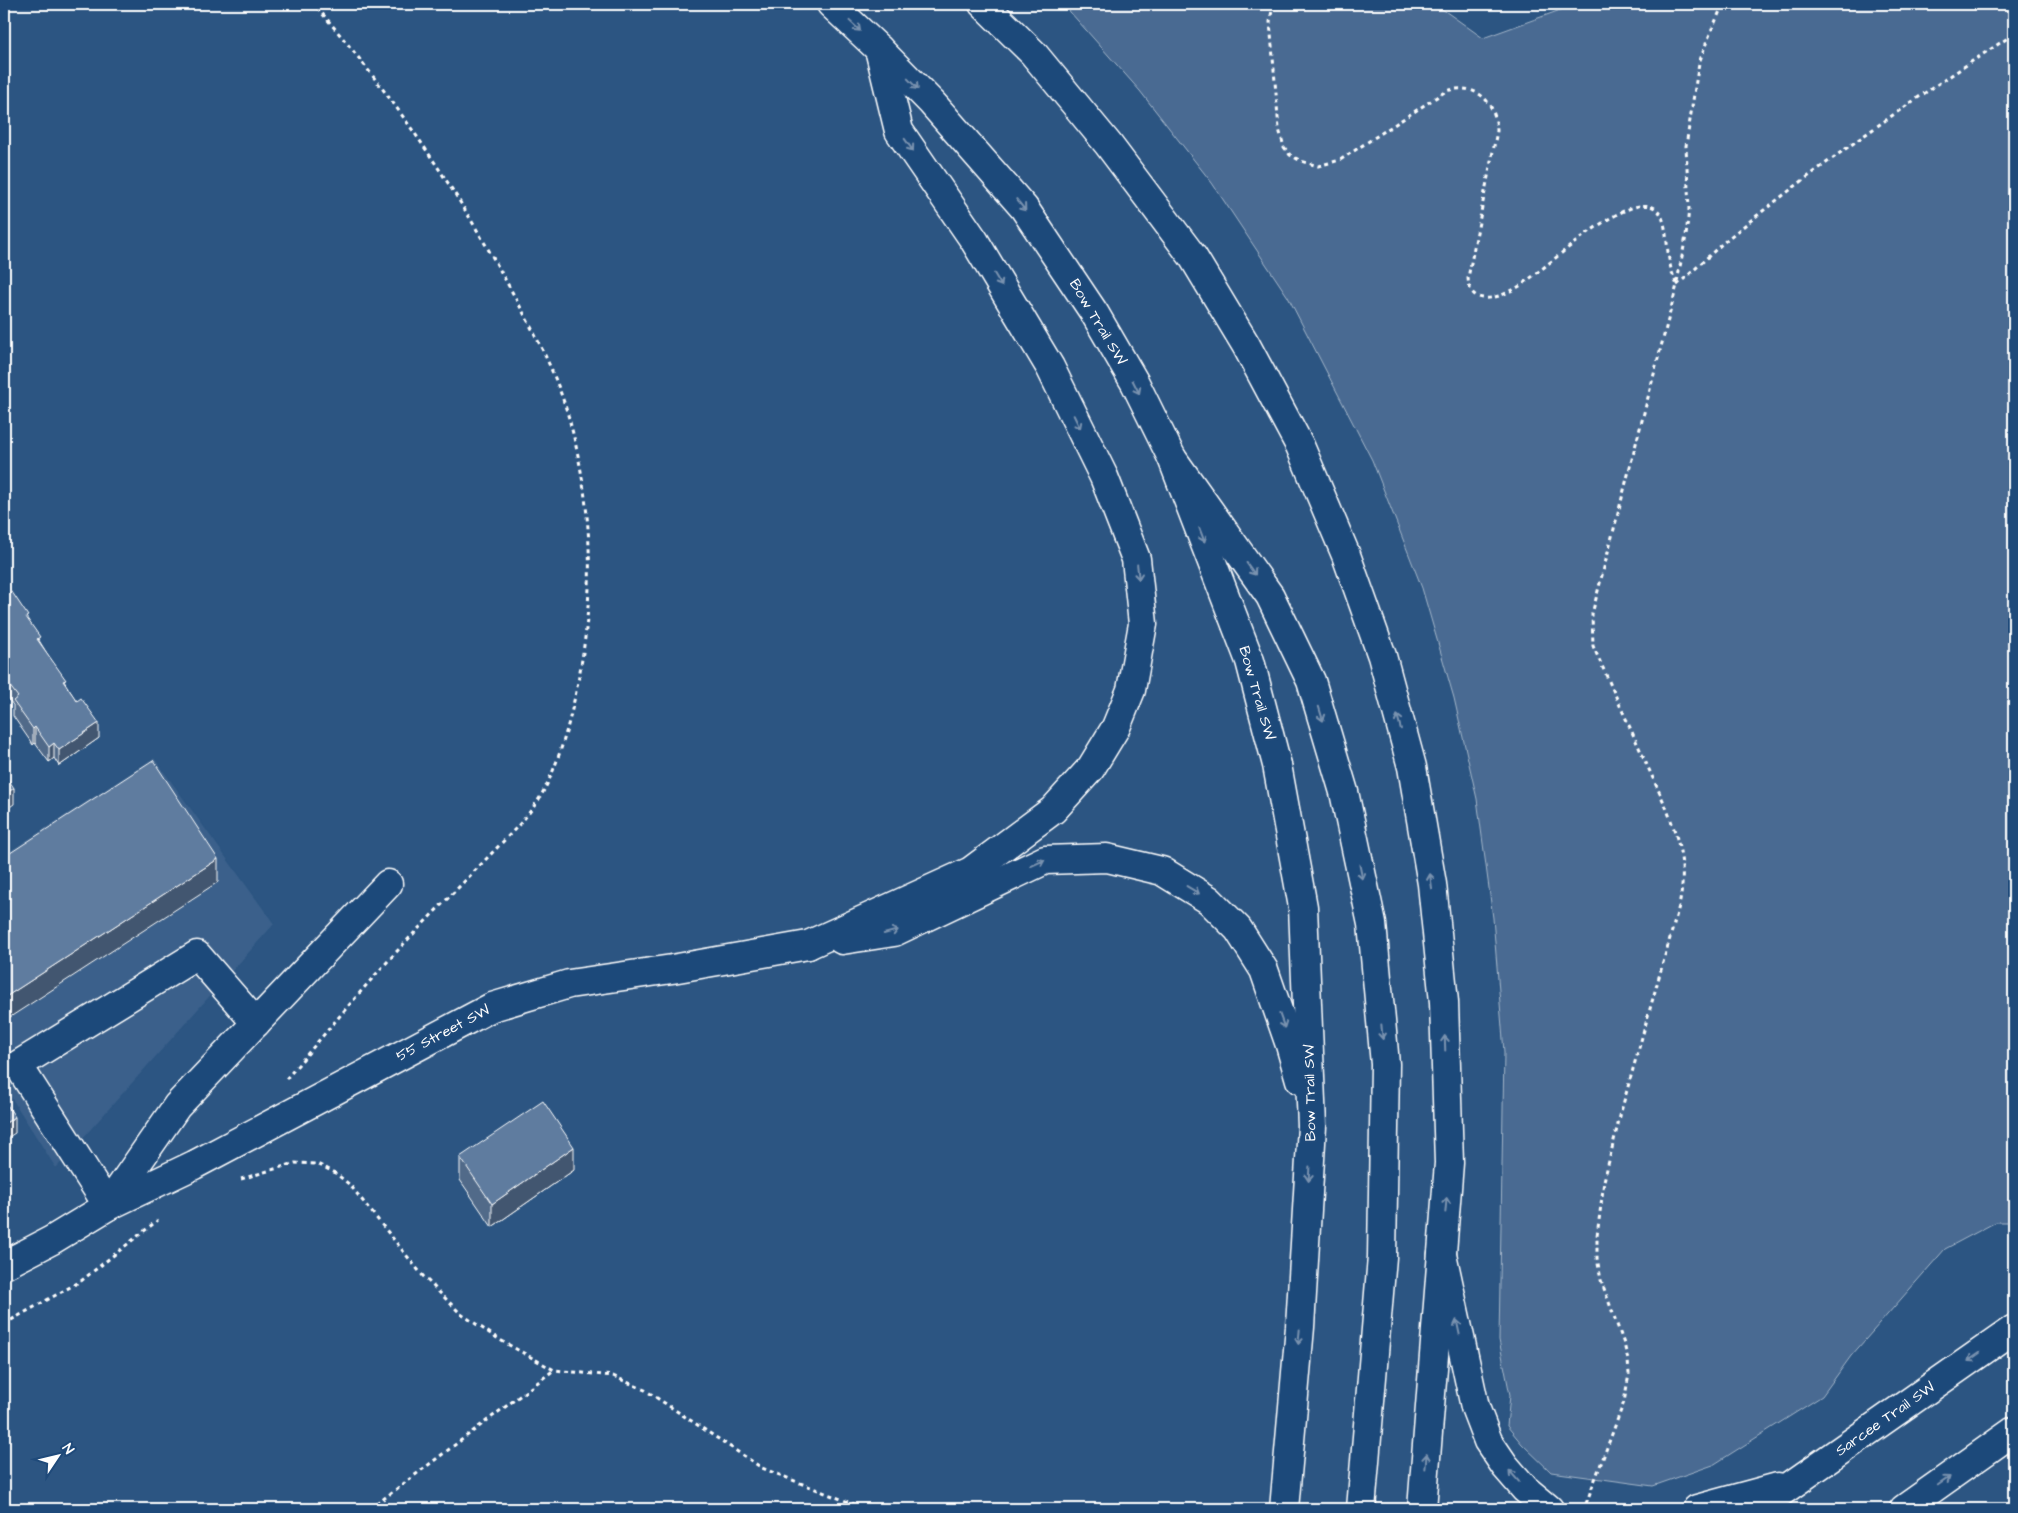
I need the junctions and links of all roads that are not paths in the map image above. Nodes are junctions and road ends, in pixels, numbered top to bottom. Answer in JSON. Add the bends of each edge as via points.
{"nodes":[{"id":1,"x":832,"y":4,"type":"edge"},
{"id":2,"x":982,"y":4,"type":"edge"},
{"id":3,"x":879,"y":49,"type":"junction"},
{"id":4,"x":1172,"y":458,"type":"junction"},
{"id":5,"x":388,"y":884,"type":"dead end"},
{"id":6,"x":808,"y":945,"type":"junction"},
{"id":7,"x":256,"y":1023,"type":"junction"},
{"id":8,"x":1312,"y":1126,"type":"junction"},
{"id":9,"x":108,"y":1206,"type":"junction"},
{"id":10,"x":1442,"y":1254,"type":"junction"},
{"id":11,"x":4,"y":1265,"type":"edge"},
{"id":12,"x":2014,"y":1330,"type":"edge"},
{"id":13,"x":2014,"y":1432,"type":"edge"},
{"id":14,"x":1794,"y":1483,"type":"junction"},
{"id":15,"x":1284,"y":1509,"type":"edge"},
{"id":16,"x":1361,"y":1509,"type":"edge"},
{"id":17,"x":1422,"y":1509,"type":"edge"},
{"id":18,"x":1550,"y":1509,"type":"edge"},
{"id":19,"x":1697,"y":1509,"type":"edge"},
{"id":20,"x":1757,"y":1509,"type":"edge"},
{"id":21,"x":1904,"y":1509,"type":"edge"}],
"edges":[{"from":1,"to":3,"type":"main road","name":"Bow Trail SW","one_way":true},
{"from":10,"to":2,"type":"main road","one_way":true,"via":[[1450,1163],[1444,1002],[1432,884],[1412,767],[1382,656],[1346,555],[1300,446],[1246,345],[1193,257],[1046,68]]},
{"from":3,"to":4,"type":"main road","name":"Bow Trail SW","one_way":true,"via":[[932,103],[1024,208],[1095,314],[1135,383]]},
{"from":3,"to":6,"type":"main road","one_way":true,"via":[[899,130],[974,240],[1050,367],[1104,477],[1136,559],[1143,624],[1131,690],[1116,727],[1091,768],[1053,810],[970,871]]},
{"from":4,"to":8,"type":"main road","name":"Bow Trail SW","one_way":true,"via":[[1250,661],[1277,764],[1303,907]]},
{"from":4,"to":16,"type":"main road","one_way":true,"via":[[1270,596],[1311,681],[1344,792],[1372,924],[1385,1064],[1382,1257]]},
{"from":5,"to":7,"type":"main road"},
{"from":6,"to":8,"type":"main road","one_way":true,"via":[[894,932],[1045,860],[1107,858],[1162,871],[1215,905],[1238,929],[1264,970],[1290,1045]]},
{"from":6,"to":9,"type":"main road","name":"55 Street SW","via":[[569,984],[492,1007],[194,1165]]},
{"from":7,"to":9,"type":"main road","via":[[177,1106]]},
{"from":7,"to":9,"type":"main road","via":[[197,955],[18,1065]]},
{"from":8,"to":15,"type":"main road","name":"Bow Trail SW","one_way":true,"via":[[1300,1327]]},
{"from":9,"to":11,"type":"main road","name":"55 Street SW"},
{"from":17,"to":10,"type":"main road","one_way":true},
{"from":18,"to":10,"type":"main road","one_way":true,"via":[[1525,1489],[1488,1442],[1475,1407]]},
{"from":12,"to":14,"type":"main road","name":"Sarcee Trail SW","one_way":true},
{"from":21,"to":13,"type":"main road","one_way":true},
{"from":14,"to":19,"type":"main road"},
{"from":14,"to":20,"type":"main road","name":"Sarcee Trail SW"}]}
